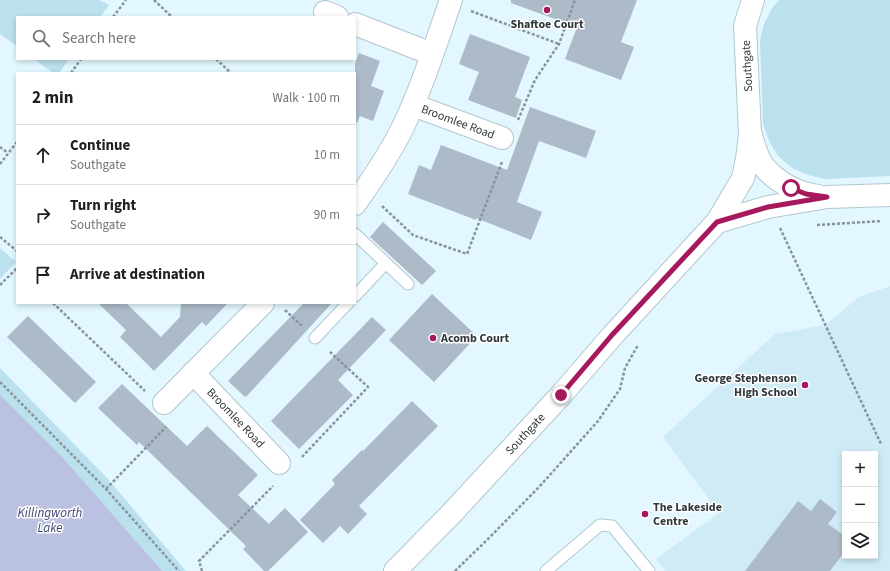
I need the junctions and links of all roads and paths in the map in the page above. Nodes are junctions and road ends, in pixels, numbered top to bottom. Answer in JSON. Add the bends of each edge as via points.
{"nodes":[{"id":1,"x":126,"y":0,"type":"edge"},
{"id":2,"x":154,"y":0,"type":"edge"},
{"id":3,"x":738,"y":0,"type":"edge"},
{"id":4,"x":753,"y":0,"type":"edge"},
{"id":5,"x":451,"y":2,"type":"edge"},
{"id":6,"x":114,"y":16,"type":"edge"},
{"id":7,"x":171,"y":16,"type":"edge"},
{"id":8,"x":356,"y":24,"type":"edge"},
{"id":9,"x":745,"y":26,"type":"junction"},
{"id":10,"x":559,"y":44,"type":"dead end"},
{"id":11,"x":432,"y":54,"type":"junction"},
{"id":12,"x":80,"y":60,"type":"edge"},
{"id":13,"x":217,"y":60,"type":"edge"},
{"id":14,"x":72,"y":72,"type":"edge"},
{"id":15,"x":227,"y":72,"type":"edge"},
{"id":16,"x":413,"y":105,"type":"junction"},
{"id":17,"x":750,"y":134,"type":"junction"},
{"id":18,"x":502,"y":138,"type":"dead end"},
{"id":19,"x":16,"y":143,"type":"edge"},
{"id":20,"x":0,"y":147,"type":"edge"},
{"id":21,"x":8,"y":154,"type":"junction"},
{"id":22,"x":0,"y":164,"type":"edge"},
{"id":23,"x":890,"y":194,"type":"edge"},
{"id":24,"x":827,"y":197,"type":"junction"},
{"id":25,"x":356,"y":202,"type":"edge"},
{"id":26,"x":882,"y":221,"type":"dead end"},
{"id":27,"x":717,"y":222,"type":"junction"},
{"id":28,"x":811,"y":225,"type":"dead end"},
{"id":29,"x":788,"y":226,"type":"dead end"},
{"id":30,"x":780,"y":227,"type":"junction"},
{"id":31,"x":773,"y":228,"type":"dead end"},
{"id":32,"x":356,"y":235,"type":"edge"},
{"id":33,"x":0,"y":237,"type":"edge"},
{"id":34,"x":16,"y":250,"type":"edge"},
{"id":35,"x":386,"y":263,"type":"junction"},
{"id":36,"x":16,"y":270,"type":"edge"},
{"id":37,"x":408,"y":284,"type":"dead end"},
{"id":38,"x":0,"y":285,"type":"edge"},
{"id":39,"x":356,"y":295,"type":"edge"},
{"id":40,"x":54,"y":304,"type":"edge"},
{"id":41,"x":262,"y":304,"type":"edge"},
{"id":42,"x":347,"y":304,"type":"edge"},
{"id":43,"x":284,"y":308,"type":"dead end"},
{"id":44,"x":315,"y":338,"type":"junction"},
{"id":45,"x":640,"y":342,"type":"dead end"},
{"id":46,"x":193,"y":373,"type":"junction"},
{"id":47,"x":0,"y":382,"type":"edge"},
{"id":48,"x":157,"y":399,"type":"joint"},
{"id":49,"x":168,"y":424,"type":"dead end"},
{"id":50,"x":881,"y":444,"type":"dead end"},
{"id":51,"x":285,"y":468,"type":"junction"},
{"id":52,"x":106,"y":490,"type":"junction"},
{"id":53,"x":180,"y":571,"type":"edge"},
{"id":54,"x":202,"y":571,"type":"edge"},
{"id":55,"x":395,"y":571,"type":"edge"},
{"id":56,"x":455,"y":571,"type":"edge"},
{"id":57,"x":546,"y":571,"type":"edge"},
{"id":58,"x":648,"y":571,"type":"edge"}],
"edges":[{"from":1,"to":6,"type":"path"},
{"from":2,"to":7,"type":"path"},
{"from":3,"to":9,"type":"street"},
{"from":4,"to":9,"type":"street","name":"Southgate"},
{"from":5,"to":10,"type":"path"},
{"from":5,"to":11,"type":"street","name":"Broomlee Road"},
{"from":8,"to":11,"type":"street"},
{"from":9,"to":17,"type":"street","name":"Southgate"},
{"from":11,"to":16,"type":"street","name":"Broomlee Road"},
{"from":12,"to":14,"type":"path"},
{"from":13,"to":15,"type":"path"},
{"from":16,"to":18,"type":"street","name":"Broomlee Road"},
{"from":16,"to":25,"type":"street","name":"Broomlee Road","via":[[402,130]]},
{"from":17,"to":24,"type":"street","name":"Southgate","via":[[756,153],[775,178],[806,194]]},
{"from":17,"to":27,"type":"street","name":"Southgate","via":[[743,178]]},
{"from":19,"to":21,"type":"path"},
{"from":20,"to":21,"type":"path"},
{"from":21,"to":22,"type":"path"},
{"from":23,"to":24,"type":"street","name":"Southgate"},
{"from":24,"to":27,"type":"street","name":"Southgate","via":[[768,207]]},
{"from":26,"to":28,"type":"path"},
{"from":27,"to":55,"type":"street","name":"Southgate","via":[[561,395]]},
{"from":29,"to":30,"type":"path"},
{"from":30,"to":31,"type":"path"},
{"from":30,"to":50,"type":"path"},
{"from":32,"to":35,"type":"lane"},
{"from":33,"to":34,"type":"path"},
{"from":35,"to":37,"type":"lane"},
{"from":35,"to":39,"type":"lane"},
{"from":36,"to":38,"type":"path"},
{"from":40,"to":48,"type":"path"},
{"from":41,"to":46,"type":"street"},
{"from":42,"to":44,"type":"lane"},
{"from":43,"to":44,"type":"path"},
{"from":44,"to":51,"type":"path","via":[[368,388]]},
{"from":45,"to":56,"type":"path","via":[[625,368],[620,389],[598,421],[540,486]]},
{"from":46,"to":48,"type":"street"},
{"from":46,"to":51,"type":"street","name":"Broomlee Road"},
{"from":47,"to":52,"type":"path"},
{"from":49,"to":52,"type":"path"},
{"from":51,"to":54,"type":"path","via":[[199,561]]},
{"from":52,"to":53,"type":"path"},
{"from":57,"to":58,"type":"lane","via":[[600,525],[612,526]]}]}
